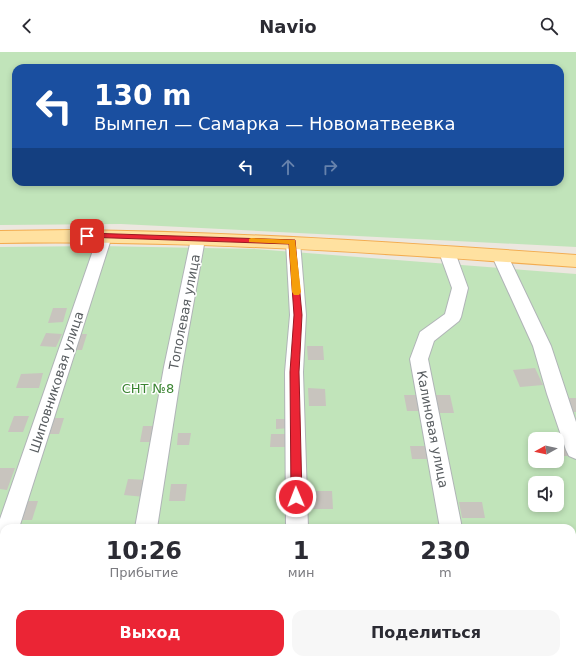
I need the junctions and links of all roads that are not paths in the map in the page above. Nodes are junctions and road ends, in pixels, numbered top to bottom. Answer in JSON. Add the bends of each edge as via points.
{"nodes":[{"id":1,"x":105,"y":236,"type":"junction"},
{"id":2,"x":0,"y":237,"type":"edge"},
{"id":3,"x":198,"y":238,"type":"junction"},
{"id":4,"x":293,"y":242,"type":"junction"},
{"id":5,"x":447,"y":252,"type":"junction"},
{"id":6,"x":500,"y":256,"type":"junction"},
{"id":7,"x":576,"y":261,"type":"edge"},
{"id":8,"x":576,"y":450,"type":"edge"},
{"id":9,"x":9,"y":524,"type":"edge"},
{"id":10,"x":147,"y":524,"type":"edge"},
{"id":11,"x":297,"y":524,"type":"edge"},
{"id":12,"x":450,"y":524,"type":"edge"}],
"edges":[{"from":1,"to":2,"type":"main road"},
{"from":1,"to":3,"type":"main road"},
{"from":1,"to":9,"type":"street","name":"Шиповниковая улица"},
{"from":3,"to":4,"type":"main road"},
{"from":3,"to":10,"type":"street","name":"Тополевая улица"},
{"from":4,"to":5,"type":"main road"},
{"from":4,"to":11,"type":"street","via":[[298,315],[294,372]]},
{"from":5,"to":6,"type":"main road"},
{"from":5,"to":12,"type":"street","name":"Калиновая улица","via":[[460,288],[453,317],[426,337],[419,359]]},
{"from":6,"to":7,"type":"main road"},
{"from":6,"to":8,"type":"street","via":[[542,346]]}]}
